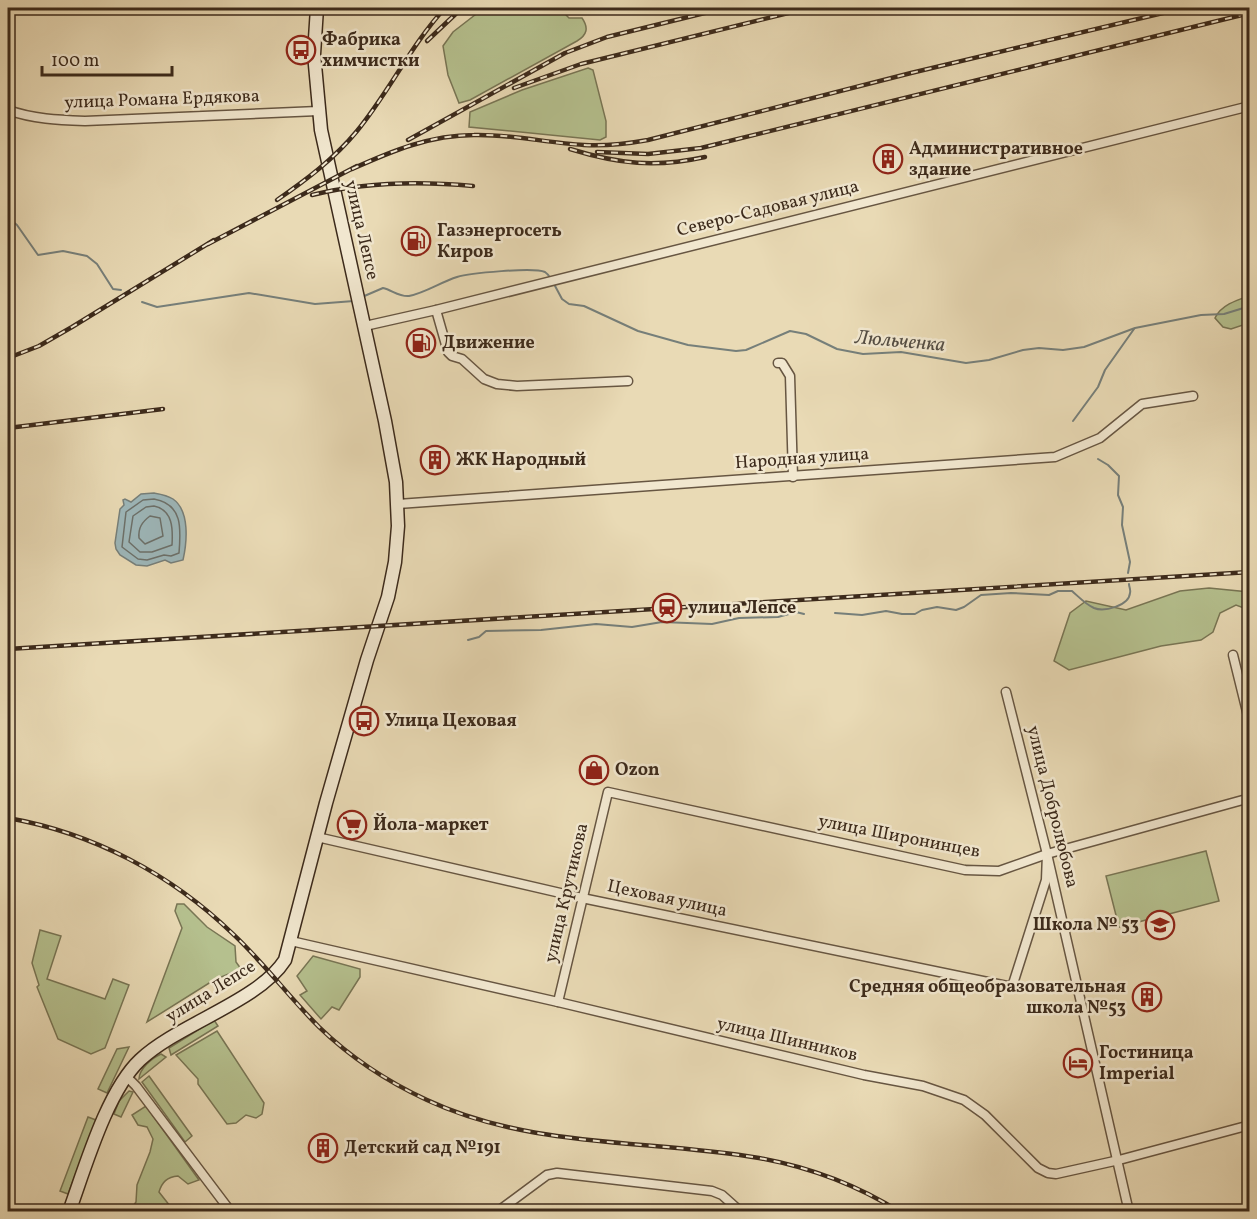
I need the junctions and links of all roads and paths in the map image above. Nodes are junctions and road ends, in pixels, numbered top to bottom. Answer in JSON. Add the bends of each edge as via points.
{"nodes":[{"id":1,"x":317,"y":8,"type":"edge"},
{"id":2,"x":1250,"y":106,"type":"edge"},
{"id":3,"x":8,"y":110,"type":"edge"},
{"id":4,"x":318,"y":111,"type":"junction"},
{"id":5,"x":436,"y":310,"type":"junction"},
{"id":6,"x":363,"y":321,"type":"junction"},
{"id":7,"x":778,"y":363,"type":"dead end"},
{"id":8,"x":628,"y":381,"type":"dead end"},
{"id":9,"x":1193,"y":396,"type":"dead end"},
{"id":10,"x":794,"y":477,"type":"junction"},
{"id":11,"x":398,"y":504,"type":"junction"},
{"id":12,"x":1233,"y":655,"type":"dead end"},
{"id":13,"x":1006,"y":692,"type":"dead end"},
{"id":14,"x":1250,"y":724,"type":"edge"},
{"id":15,"x":608,"y":792,"type":"joint"},
{"id":16,"x":1250,"y":798,"type":"edge"},
{"id":17,"x":317,"y":837,"type":"junction"},
{"id":18,"x":1047,"y":854,"type":"junction"},
{"id":19,"x":582,"y":898,"type":"junction"},
{"id":20,"x":291,"y":941,"type":"junction"},
{"id":21,"x":558,"y":1002,"type":"junction"},
{"id":22,"x":126,"y":1076,"type":"junction"},
{"id":23,"x":1250,"y":1125,"type":"edge"},
{"id":24,"x":1119,"y":1160,"type":"junction"},
{"id":25,"x":69,"y":1212,"type":"edge"},
{"id":26,"x":231,"y":1212,"type":"edge"},
{"id":27,"x":497,"y":1212,"type":"edge"},
{"id":28,"x":741,"y":1212,"type":"edge"},
{"id":29,"x":1129,"y":1212,"type":"edge"}],
"edges":[{"from":1,"to":4,"type":"main road","name":"улица Лепсе","via":[[314,54]]},
{"from":2,"to":5,"type":"street","name":"Северо-Садовая улица"},
{"from":3,"to":4,"type":"street","name":"улица Романа Ердякова","via":[[50,120],[85,121]]},
{"from":4,"to":6,"type":"main road","name":"улица Лепсе"},
{"from":5,"to":6,"type":"street","name":"Северо-Садовая улица"},
{"from":5,"to":8,"type":"street","via":[[448,352],[489,382],[517,386]]},
{"from":6,"to":11,"type":"main road","name":"улица Лепсе","via":[[394,467]]},
{"from":7,"to":10,"type":"street","via":[[790,376]]},
{"from":9,"to":10,"type":"street","name":"Народная улица","via":[[1142,404],[1100,438],[1055,457]]},
{"from":10,"to":11,"type":"street","name":"Народная улица"},
{"from":11,"to":17,"type":"main road","name":"улица Лепсе","via":[[395,562],[388,597]]},
{"from":12,"to":14,"type":"street"},
{"from":13,"to":18,"type":"street","name":"улица Добролюбова"},
{"from":15,"to":18,"type":"street","name":"улица Широнинцев","via":[[965,870],[999,871]]},
{"from":15,"to":19,"type":"street","name":"улица Крутикова"},
{"from":16,"to":18,"type":"street","name":"улица Широнинцев"},
{"from":17,"to":19,"type":"street","name":"Цеховая улица"},
{"from":17,"to":20,"type":"main road","name":"улица Лепсе"},
{"from":18,"to":19,"type":"street","name":"Цеховая улица","via":[[1046,880],[1012,987]]},
{"from":18,"to":24,"type":"street","name":"улица Добролюбова"},
{"from":19,"to":21,"type":"street","name":"улица Крутикова"},
{"from":20,"to":21,"type":"street","name":"улица Шинников"},
{"from":20,"to":22,"type":"main road","name":"улица Лепсе","via":[[285,960],[255,989],[146,1055]]},
{"from":21,"to":24,"type":"street","name":"улица Шинников","via":[[864,1076],[923,1086],[964,1100],[1048,1173]]},
{"from":22,"to":25,"type":"main road","name":"улица Лепсе","via":[[110,1104]]},
{"from":22,"to":26,"type":"street"},
{"from":23,"to":24,"type":"street","name":"улица Шинников"},
{"from":24,"to":29,"type":"street","name":"улица Добролюбова"},
{"from":27,"to":28,"type":"street","via":[[547,1175],[557,1173],[712,1191]]}]}
